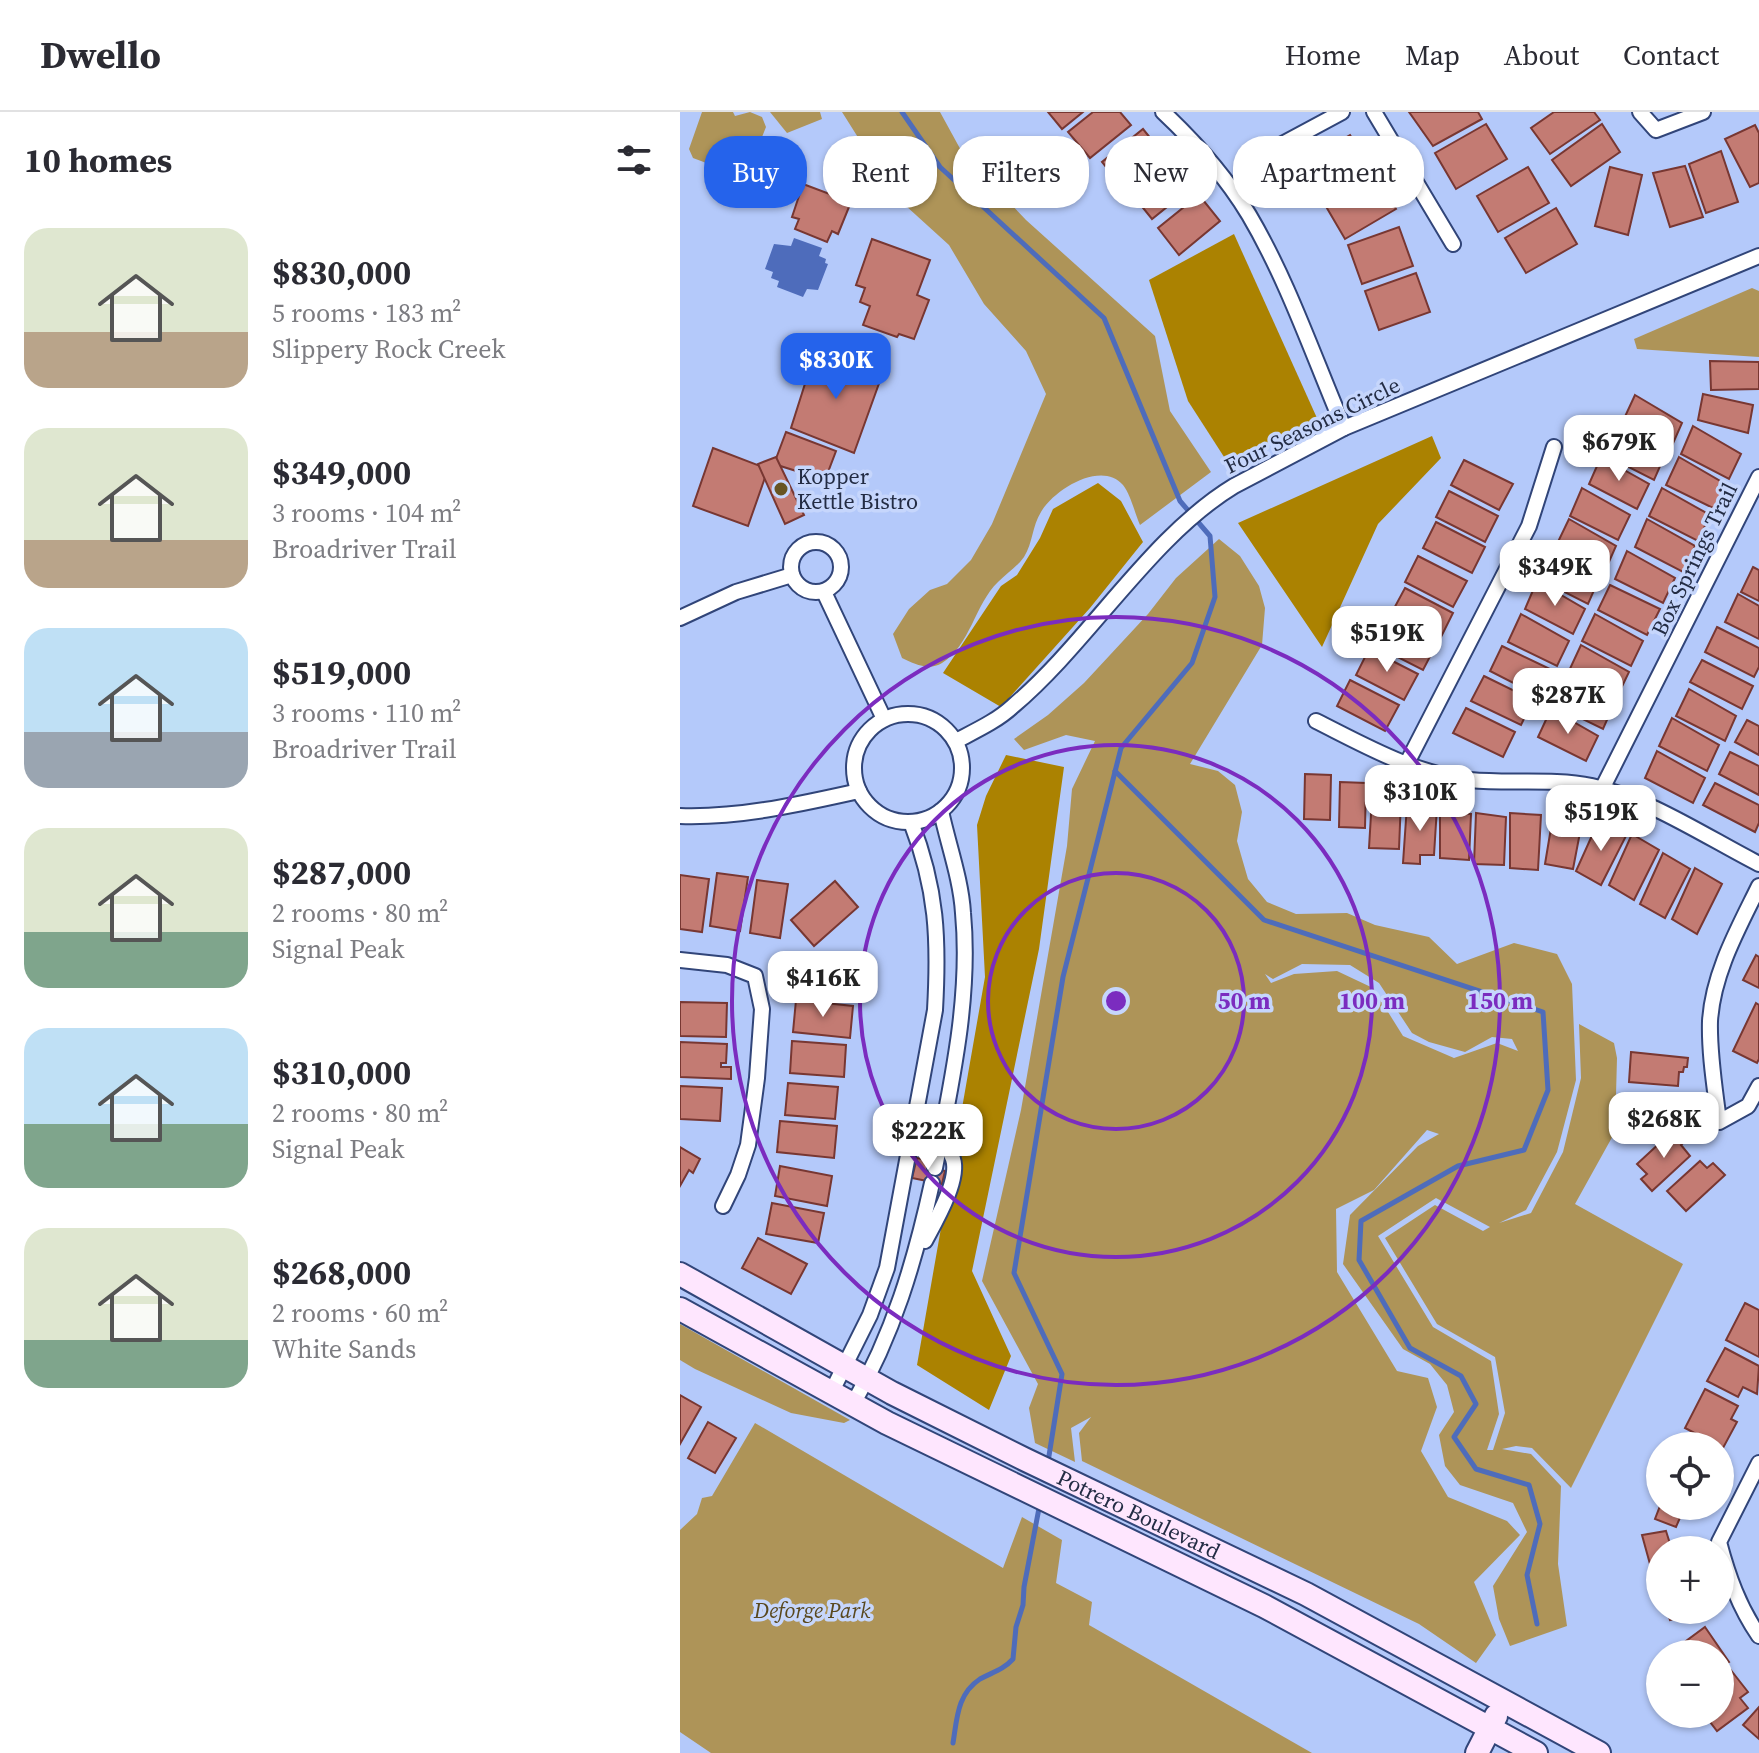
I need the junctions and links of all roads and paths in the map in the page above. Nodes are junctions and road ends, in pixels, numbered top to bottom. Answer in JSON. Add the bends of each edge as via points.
{"nodes":[{"id":1,"x":1163,"y":112,"type":"edge"},
{"id":2,"x":1342,"y":112,"type":"edge"},
{"id":3,"x":1374,"y":112,"type":"edge"},
{"id":4,"x":1640,"y":112,"type":"edge"},
{"id":5,"x":1703,"y":112,"type":"edge"},
{"id":6,"x":1297,"y":136,"type":"edge"},
{"id":7,"x":1453,"y":244,"type":"dead end"},
{"id":8,"x":1759,"y":256,"type":"edge"},
{"id":9,"x":1344,"y":428,"type":"junction"},
{"id":10,"x":1554,"y":447,"type":"dead end"},
{"id":11,"x":1759,"y":477,"type":"edge"},
{"id":12,"x":792,"y":575,"type":"junction"},
{"id":13,"x":824,"y":592,"type":"junction"},
{"id":14,"x":680,"y":618,"type":"edge"},
{"id":15,"x":884,"y":719,"type":"junction"},
{"id":16,"x":1316,"y":721,"type":"dead end"},
{"id":17,"x":956,"y":741,"type":"junction"},
{"id":18,"x":1406,"y":765,"type":"junction"},
{"id":19,"x":1602,"y":789,"type":"junction"},
{"id":20,"x":859,"y":791,"type":"junction"},
{"id":21,"x":941,"y":811,"type":"junction"},
{"id":22,"x":680,"y":816,"type":"edge"},
{"id":23,"x":911,"y":822,"type":"junction"},
{"id":24,"x":1759,"y":864,"type":"edge"},
{"id":25,"x":1759,"y":886,"type":"edge"},
{"id":26,"x":680,"y":960,"type":"edge"},
{"id":27,"x":1759,"y":1086,"type":"edge"},
{"id":28,"x":913,"y":1132,"type":"junction"},
{"id":29,"x":941,"y":1136,"type":"junction"},
{"id":30,"x":723,"y":1206,"type":"dead end"},
{"id":31,"x":899,"y":1214,"type":"junction"},
{"id":32,"x":925,"y":1218,"type":"junction"},
{"id":33,"x":913,"y":1263,"type":"junction"},
{"id":34,"x":680,"y":1274,"type":"edge"},
{"id":35,"x":680,"y":1309,"type":"edge"},
{"id":36,"x":845,"y":1366,"type":"junction"},
{"id":37,"x":867,"y":1379,"type":"junction"},
{"id":38,"x":831,"y":1393,"type":"junction"},
{"id":39,"x":853,"y":1404,"type":"junction"},
{"id":40,"x":1759,"y":1463,"type":"edge"},
{"id":41,"x":1759,"y":1636,"type":"edge"},
{"id":42,"x":1504,"y":1701,"type":"junction"},
{"id":43,"x":1531,"y":1716,"type":"junction"},
{"id":44,"x":1490,"y":1728,"type":"junction"},
{"id":45,"x":1522,"y":1750,"type":"edge"},
{"id":46,"x":1477,"y":1753,"type":"edge"},
{"id":47,"x":1599,"y":1753,"type":"edge"}],
"edges":[{"from":1,"to":9,"type":"street","via":[[1249,214]]},
{"from":2,"to":6,"type":"street"},
{"from":3,"to":7,"type":"street"},
{"from":4,"to":5,"type":"street","via":[[1656,130]]},
{"from":8,"to":9,"type":"street","name":"Four Seasons Circle"},
{"from":9,"to":17,"type":"street","name":"Four Seasons Circle","via":[[1217,496],[1169,540],[1037,684],[1010,709]]},
{"from":10,"to":18,"type":"street","via":[[1529,526]]},
{"from":11,"to":19,"type":"street","name":"Box Springs Trail"},
{"from":12,"to":13,"type":"street","via":[[801,588]]},
{"from":12,"to":13,"type":"street","via":[[792,559],[802,546],[817,542],[832,547],[842,568],[837,583]]},
{"from":12,"to":14,"type":"street","via":[[736,592]]},
{"from":13,"to":15,"type":"street"},
{"from":15,"to":17,"type":"street","via":[[916,714],[946,728]]},
{"from":15,"to":20,"type":"street","via":[[870,728],[854,758]]},
{"from":16,"to":18,"type":"street"},
{"from":17,"to":21,"type":"street","via":[[963,771],[952,800]]},
{"from":18,"to":19,"type":"street","via":[[1467,780]]},
{"from":19,"to":24,"type":"street"},
{"from":20,"to":22,"type":"street","via":[[762,812]]},
{"from":20,"to":23,"type":"street","via":[[881,814]]},
{"from":21,"to":23,"type":"street"},
{"from":21,"to":29,"type":"street","via":[[963,912],[963,995]]},
{"from":23,"to":28,"type":"street","via":[[931,879],[937,975]]},
{"from":25,"to":27,"type":"street","via":[[1732,941],[1714,997],[1711,1040],[1719,1122],[1748,1106]]},
{"from":26,"to":30,"type":"street","via":[[727,965],[755,976],[762,1009],[748,1145]]},
{"from":28,"to":29,"type":"street"},
{"from":28,"to":31,"type":"street"},
{"from":29,"to":32,"type":"street"},
{"from":29,"to":33,"type":"street","via":[[954,1161],[951,1182]]},
{"from":31,"to":32,"type":"street"},
{"from":31,"to":36,"type":"street","via":[[883,1280]]},
{"from":32,"to":33,"type":"street"},
{"from":33,"to":37,"type":"street"},
{"from":34,"to":36,"type":"street","name":"Potrero Boulevard"},
{"from":35,"to":38,"type":"street","name":"Potrero Boulevard"},
{"from":36,"to":37,"type":"street","name":"Potrero Boulevard"},
{"from":36,"to":38,"type":"street"},
{"from":37,"to":39,"type":"street"},
{"from":37,"to":42,"type":"street","name":"Potrero Boulevard","via":[[1306,1594]]},
{"from":38,"to":39,"type":"street","name":"Potrero Boulevard"},
{"from":39,"to":44,"type":"street","name":"Potrero Boulevard","via":[[1264,1606]]},
{"from":40,"to":41,"type":"street","via":[[1719,1542],[1730,1581]]},
{"from":42,"to":43,"type":"street","name":"Potrero Boulevard"},
{"from":42,"to":44,"type":"street"},
{"from":43,"to":45,"type":"street"},
{"from":43,"to":47,"type":"street","name":"Potrero Boulevard"},
{"from":44,"to":45,"type":"street","name":"Potrero Boulevard"},
{"from":44,"to":46,"type":"street"}]}
